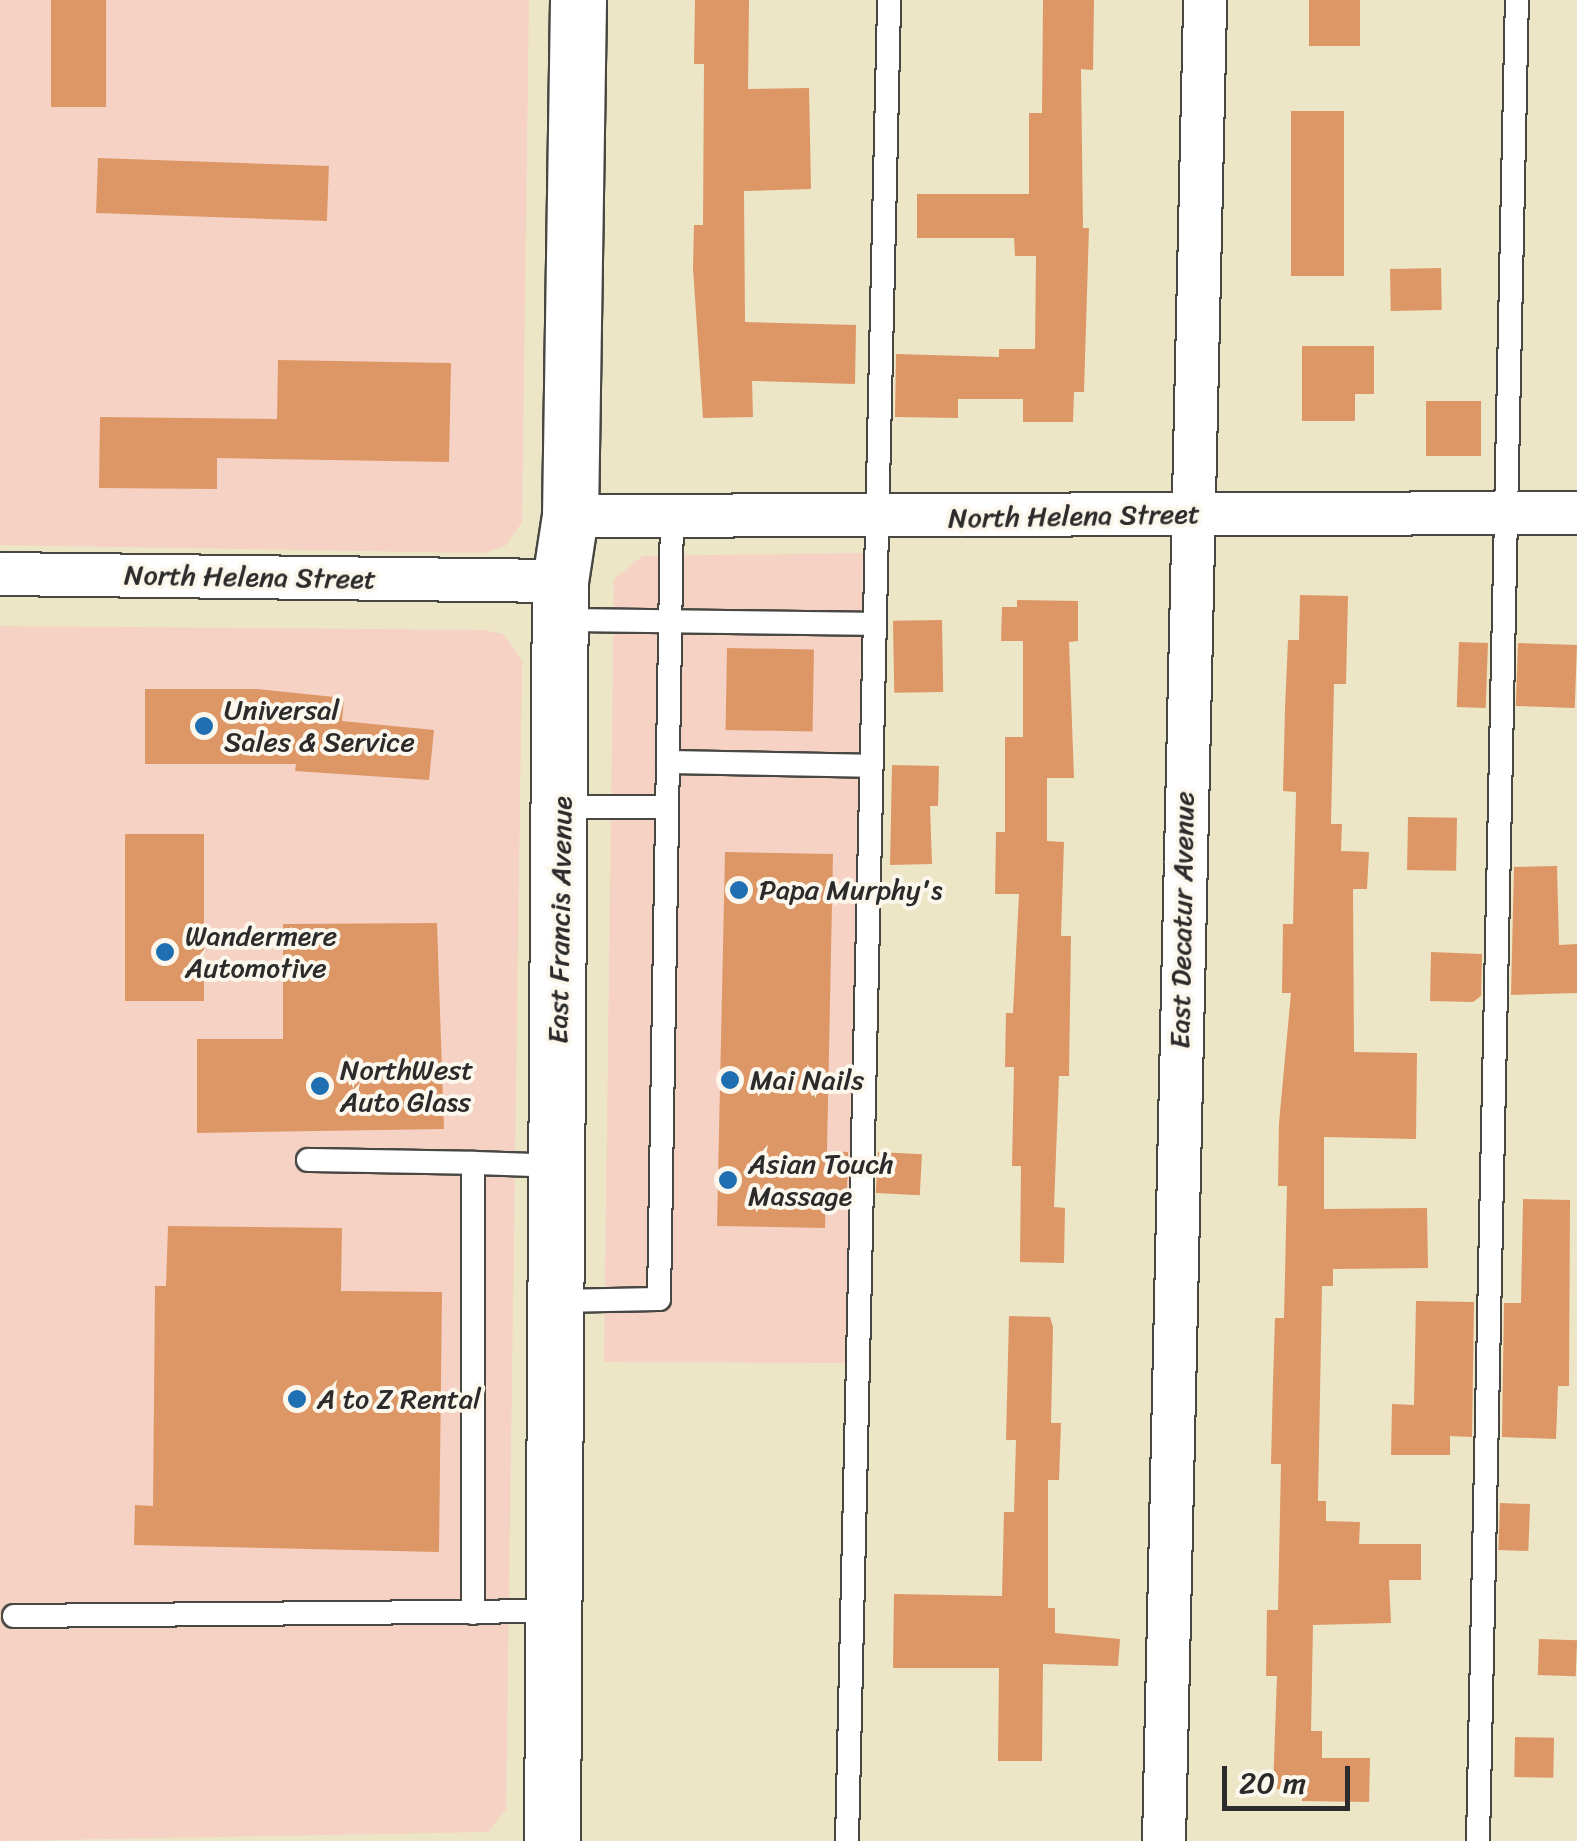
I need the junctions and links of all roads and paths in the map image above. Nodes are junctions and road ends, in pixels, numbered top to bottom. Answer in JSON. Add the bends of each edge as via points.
{"nodes":[{"id":1,"x":578,"y":0,"type":"edge"},
{"id":2,"x":889,"y":0,"type":"edge"},
{"id":3,"x":1204,"y":0,"type":"edge"},
{"id":4,"x":1517,"y":0,"type":"edge"},
{"id":5,"x":1190,"y":513,"type":"junction"},
{"id":6,"x":1508,"y":513,"type":"junction"},
{"id":7,"x":1577,"y":513,"type":"edge"},
{"id":8,"x":570,"y":516,"type":"junction"},
{"id":9,"x":672,"y":518,"type":"junction"},
{"id":10,"x":878,"y":519,"type":"junction"},
{"id":11,"x":0,"y":574,"type":"edge"},
{"id":12,"x":561,"y":601,"type":"junction"},
{"id":13,"x":670,"y":621,"type":"junction"},
{"id":14,"x":873,"y":624,"type":"junction"},
{"id":15,"x":668,"y":762,"type":"junction"},
{"id":16,"x":870,"y":766,"type":"junction"},
{"id":17,"x":562,"y":807,"type":"junction"},
{"id":18,"x":667,"y":807,"type":"junction"},
{"id":19,"x":308,"y":1160,"type":"dead end"},
{"id":20,"x":473,"y":1162,"type":"junction"},
{"id":21,"x":558,"y":1166,"type":"junction"},
{"id":22,"x":557,"y":1301,"type":"junction"},
{"id":23,"x":553,"y":1611,"type":"junction"},
{"id":24,"x":473,"y":1613,"type":"junction"},
{"id":25,"x":14,"y":1616,"type":"dead end"},
{"id":26,"x":552,"y":1841,"type":"edge"},
{"id":27,"x":847,"y":1841,"type":"edge"},
{"id":28,"x":1164,"y":1841,"type":"edge"},
{"id":29,"x":1478,"y":1841,"type":"edge"}],
"edges":[{"from":1,"to":8,"type":"main road","name":"East Francis Avenue"},
{"from":2,"to":10,"type":"lane"},
{"from":3,"to":5,"type":"street","name":"East Decatur Avenue"},
{"from":4,"to":6,"type":"lane"},
{"from":5,"to":6,"type":"street","name":"North Helena Street"},
{"from":5,"to":10,"type":"street","name":"North Helena Street"},
{"from":5,"to":28,"type":"street","name":"East Decatur Avenue"},
{"from":6,"to":7,"type":"street","name":"North Helena Street"},
{"from":6,"to":29,"type":"lane"},
{"from":8,"to":9,"type":"street","name":"North Helena Street"},
{"from":8,"to":12,"type":"main road","name":"East Francis Avenue"},
{"from":9,"to":10,"type":"street","name":"North Helena Street"},
{"from":9,"to":13,"type":"lane"},
{"from":10,"to":14,"type":"lane"},
{"from":11,"to":12,"type":"street","name":"North Helena Street"},
{"from":12,"to":13,"type":"lane"},
{"from":12,"to":17,"type":"main road","name":"East Francis Avenue"},
{"from":13,"to":14,"type":"lane"},
{"from":13,"to":15,"type":"lane"},
{"from":14,"to":16,"type":"lane"},
{"from":15,"to":16,"type":"lane"},
{"from":15,"to":18,"type":"lane"},
{"from":16,"to":27,"type":"lane"},
{"from":17,"to":18,"type":"lane"},
{"from":17,"to":21,"type":"main road","name":"East Francis Avenue"},
{"from":18,"to":22,"type":"lane","via":[[659,1299]]},
{"from":19,"to":20,"type":"lane"},
{"from":20,"to":21,"type":"lane"},
{"from":20,"to":24,"type":"lane"},
{"from":21,"to":22,"type":"main road","name":"East Francis Avenue"},
{"from":22,"to":23,"type":"main road","name":"East Francis Avenue"},
{"from":23,"to":24,"type":"lane"},
{"from":23,"to":26,"type":"main road","name":"East Francis Avenue"},
{"from":24,"to":25,"type":"lane"}]}
